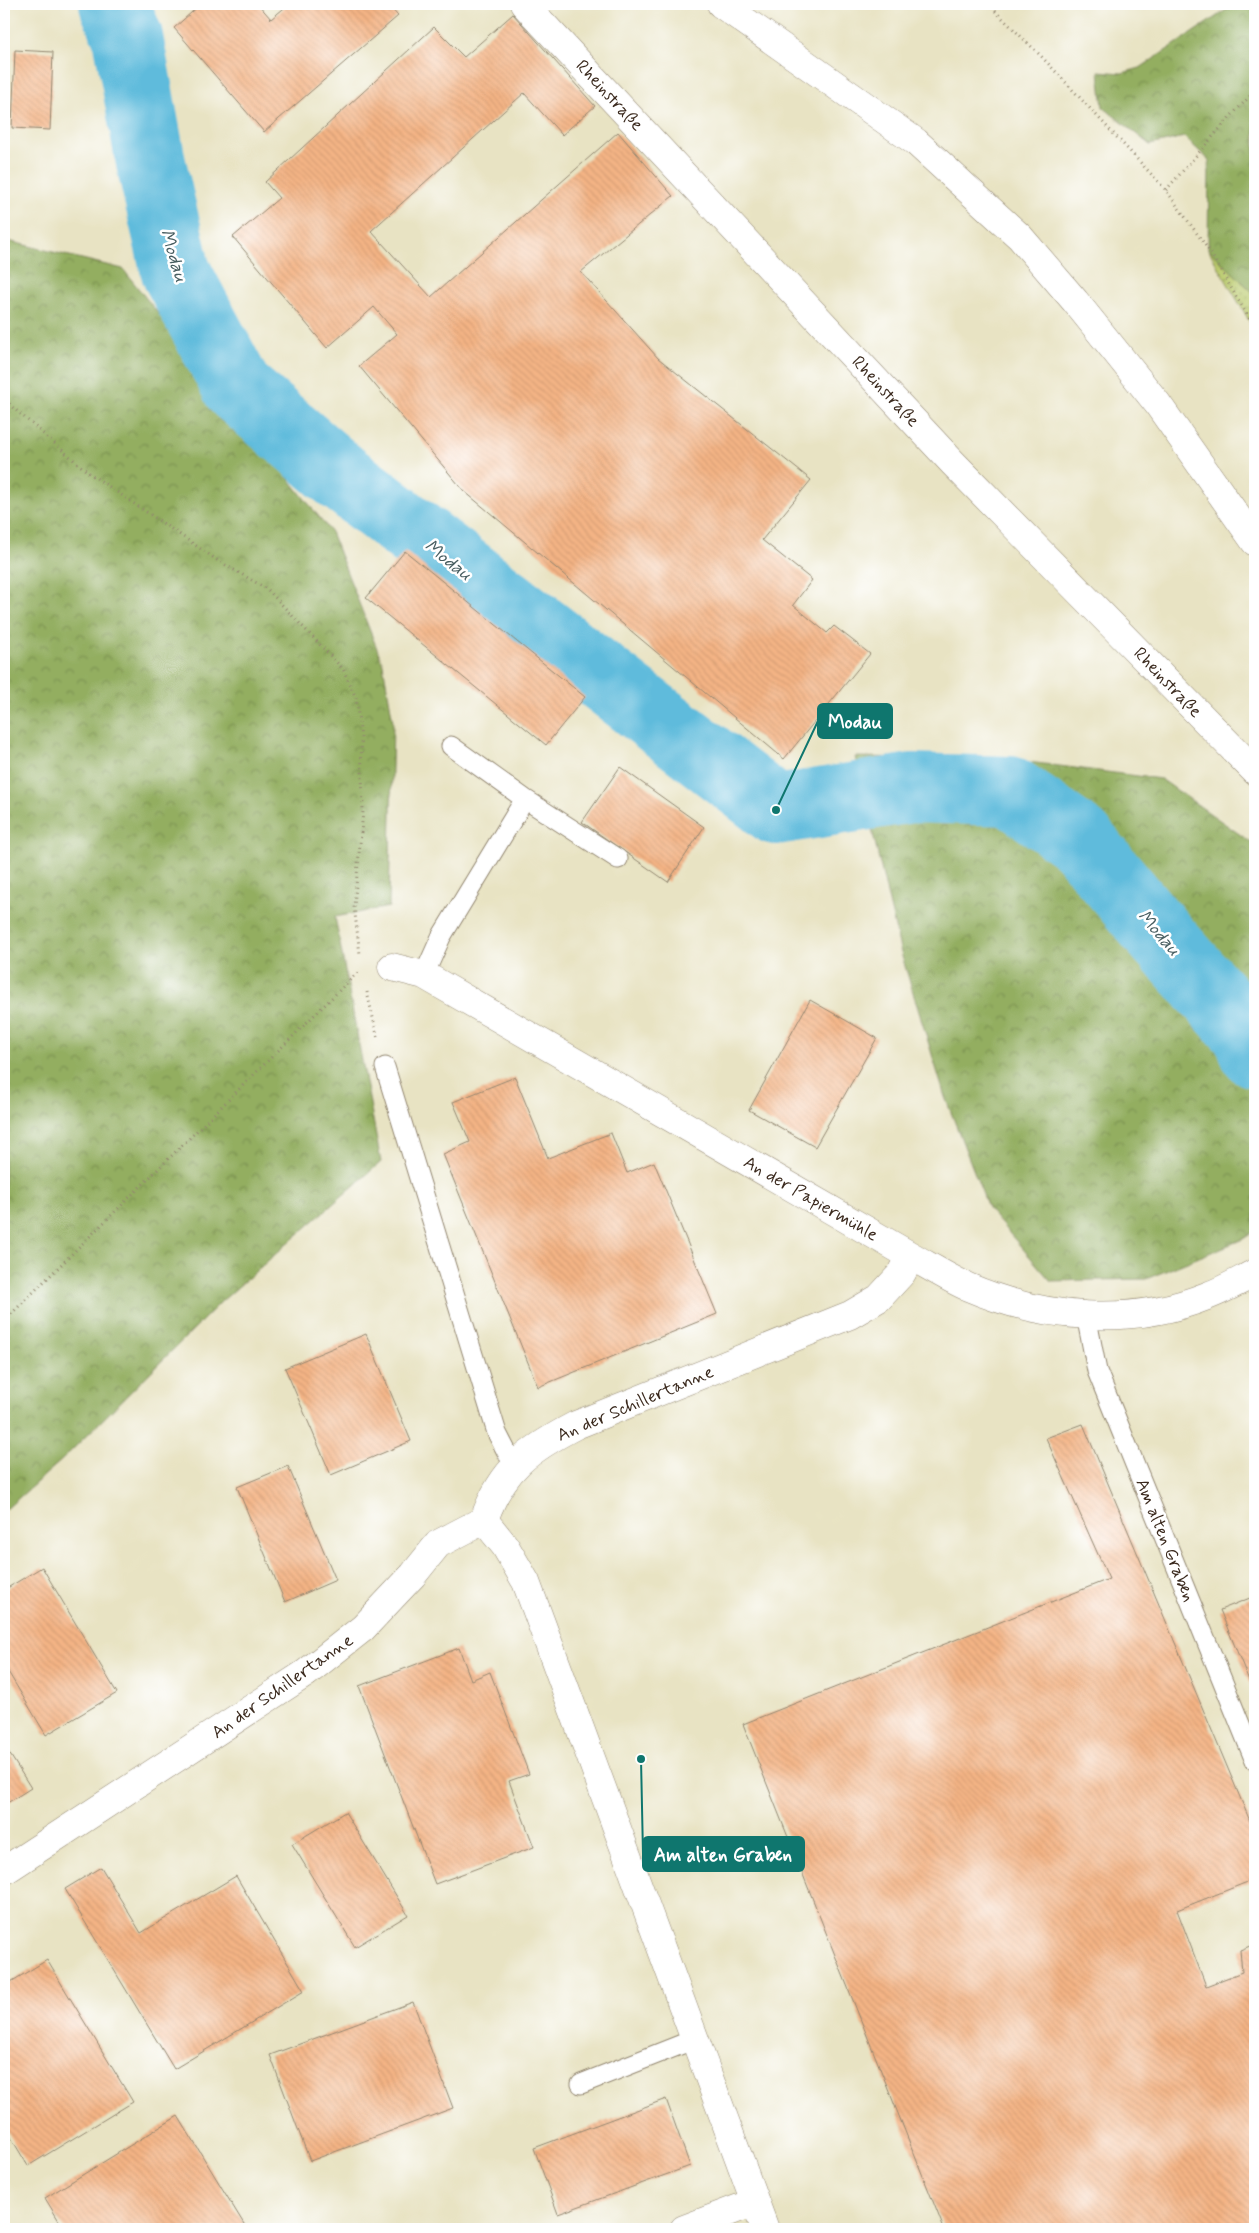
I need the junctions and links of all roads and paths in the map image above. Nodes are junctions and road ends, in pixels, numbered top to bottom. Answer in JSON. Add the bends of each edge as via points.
{"nodes":[{"id":1,"x":524,"y":4,"type":"edge"},
{"id":2,"x":721,"y":4,"type":"edge"},
{"id":3,"x":988,"y":4,"type":"edge"},
{"id":4,"x":1255,"y":91,"type":"edge"},
{"id":5,"x":1166,"y":190,"type":"junction"},
{"id":6,"x":1255,"y":328,"type":"edge"},
{"id":7,"x":4,"y":395,"type":"edge"},
{"id":8,"x":1255,"y":542,"type":"edge"},
{"id":9,"x":451,"y":746,"type":"dead end"},
{"id":10,"x":1255,"y":771,"type":"edge"},
{"id":11,"x":525,"y":799,"type":"junction"},
{"id":12,"x":618,"y":859,"type":"dead end"},
{"id":13,"x":361,"y":959,"type":"dead end"},
{"id":14,"x":392,"y":966,"type":"dead end"},
{"id":15,"x":424,"y":975,"type":"junction"},
{"id":16,"x":364,"y":977,"type":"dead end"},
{"id":17,"x":366,"y":986,"type":"dead end"},
{"id":18,"x":385,"y":1067,"type":"joint"},
{"id":19,"x":911,"y":1256,"type":"junction"},
{"id":20,"x":1255,"y":1273,"type":"edge"},
{"id":21,"x":1086,"y":1316,"type":"junction"},
{"id":22,"x":4,"y":1321,"type":"edge"},
{"id":23,"x":514,"y":1466,"type":"junction"},
{"id":24,"x":484,"y":1520,"type":"junction"},
{"id":25,"x":1255,"y":1761,"type":"edge"},
{"id":26,"x":4,"y":1871,"type":"edge"},
{"id":27,"x":695,"y":2039,"type":"junction"},
{"id":28,"x":581,"y":2084,"type":"dead end"},
{"id":29,"x":755,"y":2202,"type":"junction"},
{"id":30,"x":684,"y":2229,"type":"edge"},
{"id":31,"x":765,"y":2229,"type":"edge"}],
"edges":[{"from":1,"to":10,"type":"street","name":"Rheinstraße","via":[[953,463]]},
{"from":2,"to":8,"type":"street","via":[[916,142],[1020,237],[1157,403]]},
{"from":3,"to":5,"type":"path"},
{"from":4,"to":5,"type":"path"},
{"from":5,"to":6,"type":"path","via":[[1208,249]]},
{"from":7,"to":13,"type":"path","via":[[11,406],[89,473],[267,589],[343,669],[356,698],[361,738],[363,812],[354,906]]},
{"from":9,"to":11,"type":"lane"},
{"from":11,"to":12,"type":"lane"},
{"from":11,"to":15,"type":"lane","via":[[441,938]]},
{"from":14,"to":15,"type":"street","name":"An der Papiermühle"},
{"from":15,"to":19,"type":"street","name":"An der Papiermühle"},
{"from":16,"to":22,"type":"path","via":[[362,968]]},
{"from":17,"to":18,"type":"path"},
{"from":18,"to":23,"type":"lane","via":[[497,1433]]},
{"from":19,"to":21,"type":"street","name":"An der Papiermühle","via":[[967,1286],[1014,1304]]},
{"from":19,"to":23,"type":"street","name":"An der Schillertanne","via":[[902,1273],[878,1298],[850,1314],[576,1425],[542,1443]]},
{"from":20,"to":21,"type":"street","name":"An der Papiermühle","via":[[1207,1296],[1171,1307],[1129,1315]]},
{"from":21,"to":25,"type":"lane","name":"Am alten Graben","via":[[1098,1371]]},
{"from":23,"to":24,"type":"street","name":"An der Schillertanne","via":[[492,1497]]},
{"from":24,"to":26,"type":"street","name":"An der Schillertanne","via":[[438,1544],[363,1628],[306,1673]]},
{"from":24,"to":27,"type":"street","via":[[505,1546],[526,1582]]},
{"from":27,"to":28,"type":"lane"},
{"from":27,"to":29,"type":"street"},
{"from":29,"to":30,"type":"street"},
{"from":29,"to":31,"type":"street"}]}
